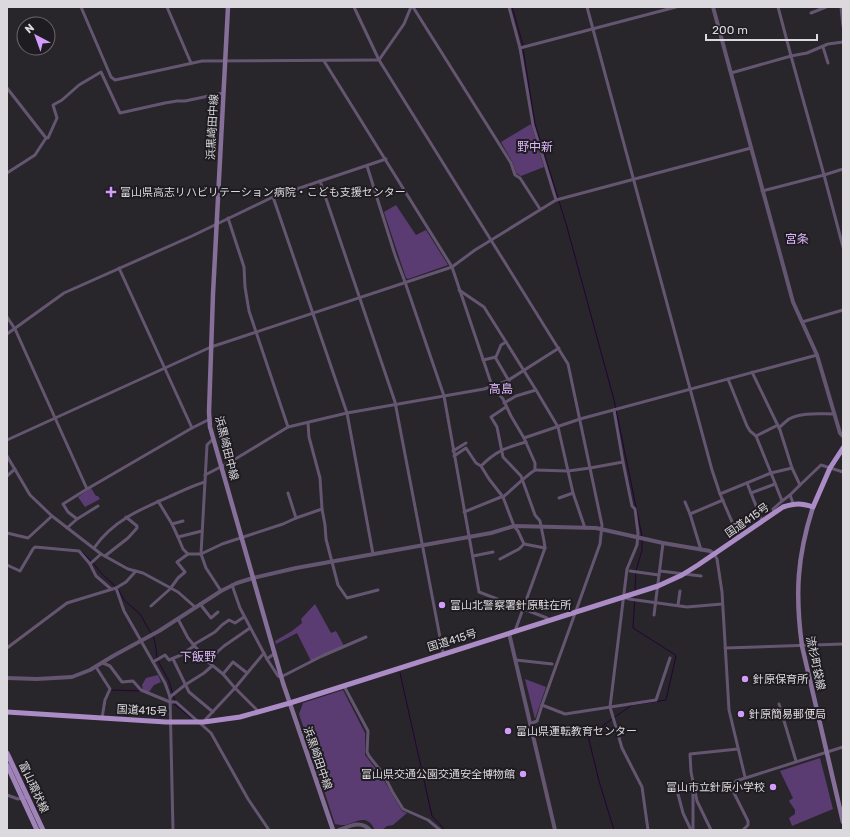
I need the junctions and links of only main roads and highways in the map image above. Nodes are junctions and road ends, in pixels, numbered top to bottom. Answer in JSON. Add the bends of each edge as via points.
{"nodes":[{"id":1,"x":228,"y":7,"type":"edge"},
{"id":2,"x":843,"y":448,"type":"edge"},
{"id":3,"x":813,"y":507,"type":"junction"},
{"id":4,"x":290,"y":703,"type":"junction"},
{"id":5,"x":7,"y":712,"type":"edge"},
{"id":6,"x":7,"y":753,"type":"edge"},
{"id":7,"x":7,"y":765,"type":"edge"},
{"id":8,"x":8,"y":772,"type":"edge"},
{"id":9,"x":25,"y":798,"type":"junction"},
{"id":10,"x":843,"y":822,"type":"edge"},
{"id":11,"x":37,"y":830,"type":"edge"},
{"id":12,"x":43,"y":830,"type":"edge"},
{"id":13,"x":333,"y":830,"type":"edge"}],
"edges":[{"from":1,"to":4,"type":"main road","name":"浜黒崎田中線","via":[[211,347],[210,419],[213,439]]},
{"from":2,"to":3,"type":"highway","via":[[830,468]]},
{"from":3,"to":4,"type":"highway","name":"国道415号","via":[[793,503],[783,507],[682,575],[658,586]]},
{"from":3,"to":10,"type":"main road","name":"流杉町袋線","via":[[798,577],[799,622],[802,646]]},
{"from":4,"to":5,"type":"highway","name":"国道415号","via":[[240,718],[204,722]]},
{"from":4,"to":13,"type":"main road","name":"浜黒崎田中線"},
{"from":6,"to":9,"type":"main road","name":"富山環状線"},
{"from":7,"to":8,"type":"main road","name":"富山環状線"},
{"from":8,"to":9,"type":"main road","name":"富山環状線"},
{"from":9,"to":11,"type":"main road","name":"富山環状線"},
{"from":9,"to":12,"type":"main road","name":"富山環状線"}]}
